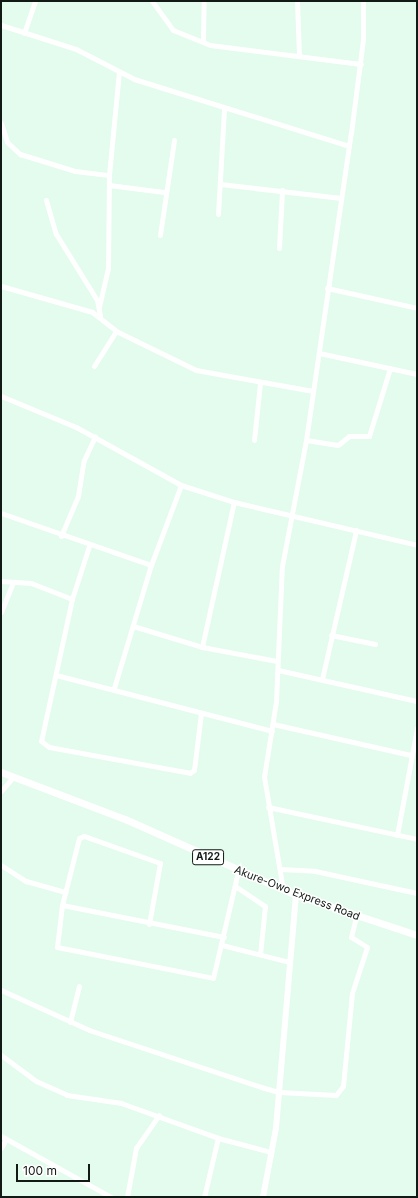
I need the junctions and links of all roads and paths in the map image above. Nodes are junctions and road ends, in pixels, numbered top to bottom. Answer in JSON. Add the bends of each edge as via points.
{"nodes":[{"id":1,"x":35,"y":1,"type":"edge"},
{"id":2,"x":152,"y":1,"type":"edge"},
{"id":3,"x":204,"y":1,"type":"edge"},
{"id":4,"x":297,"y":1,"type":"edge"},
{"id":5,"x":363,"y":1,"type":"edge"},
{"id":6,"x":1,"y":24,"type":"edge"},
{"id":7,"x":24,"y":33,"type":"junction"},
{"id":8,"x":203,"y":40,"type":"junction"},
{"id":9,"x":299,"y":55,"type":"junction"},
{"id":10,"x":361,"y":64,"type":"junction"},
{"id":11,"x":119,"y":72,"type":"junction"},
{"id":12,"x":224,"y":108,"type":"junction"},
{"id":13,"x":1,"y":123,"type":"edge"},
{"id":14,"x":174,"y":140,"type":"dead end"},
{"id":15,"x":1,"y":141,"type":"edge"},
{"id":16,"x":7,"y":142,"type":"junction"},
{"id":17,"x":349,"y":146,"type":"junction"},
{"id":18,"x":109,"y":175,"type":"junction"},
{"id":19,"x":220,"y":184,"type":"junction"},
{"id":20,"x":109,"y":185,"type":"junction"},
{"id":21,"x":282,"y":190,"type":"junction"},
{"id":22,"x":164,"y":192,"type":"junction"},
{"id":23,"x":341,"y":198,"type":"junction"},
{"id":24,"x":46,"y":200,"type":"dead end"},
{"id":25,"x":218,"y":214,"type":"dead end"},
{"id":26,"x":160,"y":235,"type":"dead end"},
{"id":27,"x":279,"y":248,"type":"dead end"},
{"id":28,"x":1,"y":286,"type":"edge"},
{"id":29,"x":327,"y":288,"type":"junction"},
{"id":30,"x":100,"y":307,"type":"junction"},
{"id":31,"x":417,"y":308,"type":"edge"},
{"id":32,"x":100,"y":316,"type":"junction"},
{"id":33,"x":116,"y":332,"type":"junction"},
{"id":34,"x":319,"y":353,"type":"junction"},
{"id":35,"x":94,"y":366,"type":"dead end"},
{"id":36,"x":390,"y":368,"type":"junction"},
{"id":37,"x":417,"y":374,"type":"edge"},
{"id":38,"x":260,"y":383,"type":"junction"},
{"id":39,"x":313,"y":391,"type":"junction"},
{"id":40,"x":1,"y":396,"type":"edge"},
{"id":41,"x":95,"y":436,"type":"junction"},
{"id":42,"x":254,"y":440,"type":"dead end"},
{"id":43,"x":306,"y":440,"type":"junction"},
{"id":44,"x":181,"y":485,"type":"junction"},
{"id":45,"x":234,"y":502,"type":"junction"},
{"id":46,"x":1,"y":513,"type":"edge"},
{"id":47,"x":290,"y":516,"type":"junction"},
{"id":48,"x":356,"y":530,"type":"junction"},
{"id":49,"x":61,"y":536,"type":"junction"},
{"id":50,"x":417,"y":545,"type":"edge"},
{"id":51,"x":89,"y":546,"type":"junction"},
{"id":52,"x":151,"y":565,"type":"junction"},
{"id":53,"x":1,"y":581,"type":"edge"},
{"id":54,"x":13,"y":583,"type":"junction"},
{"id":55,"x":72,"y":599,"type":"junction"},
{"id":56,"x":1,"y":612,"type":"edge"},
{"id":57,"x":133,"y":626,"type":"junction"},
{"id":58,"x":331,"y":635,"type":"junction"},
{"id":59,"x":375,"y":644,"type":"dead end"},
{"id":60,"x":202,"y":647,"type":"junction"},
{"id":61,"x":277,"y":661,"type":"junction"},
{"id":62,"x":278,"y":670,"type":"junction"},
{"id":63,"x":56,"y":675,"type":"junction"},
{"id":64,"x":322,"y":679,"type":"junction"},
{"id":65,"x":114,"y":688,"type":"junction"},
{"id":66,"x":417,"y":701,"type":"edge"},
{"id":67,"x":201,"y":713,"type":"junction"},
{"id":68,"x":273,"y":724,"type":"junction"},
{"id":69,"x":417,"y":728,"type":"edge"},
{"id":70,"x":272,"y":731,"type":"junction"},
{"id":71,"x":411,"y":756,"type":"junction"},
{"id":72,"x":1,"y":772,"type":"edge"},
{"id":73,"x":13,"y":777,"type":"junction"},
{"id":74,"x":1,"y":791,"type":"edge"},
{"id":75,"x":268,"y":807,"type":"junction"},
{"id":76,"x":397,"y":835,"type":"junction"},
{"id":77,"x":417,"y":839,"type":"edge"},
{"id":78,"x":1,"y":866,"type":"edge"},
{"id":79,"x":280,"y":868,"type":"junction"},
{"id":80,"x":238,"y":871,"type":"junction"},
{"id":81,"x":235,"y":886,"type":"junction"},
{"id":82,"x":282,"y":890,"type":"junction"},
{"id":83,"x":66,"y":892,"type":"junction"},
{"id":84,"x":417,"y":893,"type":"edge"},
{"id":85,"x":296,"y":895,"type":"junction"},
{"id":86,"x":62,"y":905,"type":"junction"},
{"id":87,"x":356,"y":917,"type":"junction"},
{"id":88,"x":149,"y":924,"type":"junction"},
{"id":89,"x":417,"y":935,"type":"edge"},
{"id":90,"x":224,"y":937,"type":"junction"},
{"id":91,"x":222,"y":945,"type":"junction"},
{"id":92,"x":260,"y":954,"type":"junction"},
{"id":93,"x":289,"y":962,"type":"junction"},
{"id":94,"x":79,"y":986,"type":"dead end"},
{"id":95,"x":1,"y":990,"type":"edge"},
{"id":96,"x":70,"y":1022,"type":"junction"},
{"id":97,"x":1,"y":1055,"type":"edge"},
{"id":98,"x":279,"y":1092,"type":"junction"},
{"id":99,"x":159,"y":1115,"type":"junction"},
{"id":100,"x":1,"y":1136,"type":"edge"},
{"id":101,"x":218,"y":1138,"type":"junction"},
{"id":102,"x":5,"y":1141,"type":"junction"},
{"id":103,"x":1,"y":1148,"type":"edge"},
{"id":104,"x":271,"y":1152,"type":"junction"},
{"id":105,"x":111,"y":1197,"type":"edge"},
{"id":106,"x":127,"y":1197,"type":"edge"},
{"id":107,"x":204,"y":1197,"type":"edge"},
{"id":108,"x":263,"y":1197,"type":"edge"}],
"edges":[{"from":1,"to":7,"type":"street"},
{"from":2,"to":8,"type":"street","via":[[173,30]]},
{"from":3,"to":8,"type":"street"},
{"from":4,"to":9,"type":"street"},
{"from":5,"to":10,"type":"street"},
{"from":6,"to":7,"type":"street"},
{"from":7,"to":11,"type":"street","via":[[76,49]]},
{"from":8,"to":9,"type":"street","via":[[228,49]]},
{"from":9,"to":10,"type":"street"},
{"from":10,"to":17,"type":"street"},
{"from":11,"to":12,"type":"street"},
{"from":11,"to":18,"type":"street"},
{"from":12,"to":17,"type":"street"},
{"from":12,"to":19,"type":"street"},
{"from":13,"to":16,"type":"street"},
{"from":14,"to":22,"type":"street"},
{"from":15,"to":16,"type":"street"},
{"from":16,"to":18,"type":"street","via":[[20,154],[40,161],[96,176]]},
{"from":17,"to":23,"type":"street"},
{"from":18,"to":20,"type":"street"},
{"from":19,"to":21,"type":"street"},
{"from":19,"to":25,"type":"street"},
{"from":20,"to":22,"type":"street"},
{"from":20,"to":30,"type":"street","via":[[108,269]]},
{"from":21,"to":23,"type":"street"},
{"from":21,"to":27,"type":"street"},
{"from":22,"to":26,"type":"street"},
{"from":23,"to":29,"type":"street"},
{"from":24,"to":30,"type":"street","via":[[60,243],[79,267]]},
{"from":28,"to":32,"type":"street"},
{"from":29,"to":31,"type":"street"},
{"from":29,"to":34,"type":"street"},
{"from":30,"to":32,"type":"street"},
{"from":32,"to":33,"type":"street"},
{"from":33,"to":35,"type":"street"},
{"from":33,"to":38,"type":"street","via":[[196,370]]},
{"from":34,"to":36,"type":"street"},
{"from":34,"to":39,"type":"street"},
{"from":36,"to":37,"type":"street"},
{"from":36,"to":43,"type":"street","via":[[369,436],[349,436],[338,445]]},
{"from":38,"to":39,"type":"street"},
{"from":38,"to":42,"type":"street"},
{"from":39,"to":43,"type":"street"},
{"from":40,"to":41,"type":"street"},
{"from":41,"to":44,"type":"street"},
{"from":41,"to":49,"type":"street","via":[[84,460],[78,496]]},
{"from":43,"to":47,"type":"street"},
{"from":44,"to":45,"type":"street"},
{"from":44,"to":52,"type":"street"},
{"from":45,"to":47,"type":"street"},
{"from":45,"to":60,"type":"street"},
{"from":46,"to":49,"type":"street"},
{"from":47,"to":48,"type":"street"},
{"from":47,"to":61,"type":"street","via":[[282,566]]},
{"from":48,"to":50,"type":"street"},
{"from":48,"to":58,"type":"street"},
{"from":49,"to":51,"type":"street"},
{"from":51,"to":52,"type":"street"},
{"from":51,"to":55,"type":"street"},
{"from":52,"to":57,"type":"street"},
{"from":53,"to":54,"type":"street"},
{"from":54,"to":55,"type":"street","via":[[31,583]]},
{"from":54,"to":56,"type":"street"},
{"from":55,"to":63,"type":"street"},
{"from":57,"to":60,"type":"street"},
{"from":57,"to":65,"type":"street"},
{"from":58,"to":59,"type":"street"},
{"from":58,"to":64,"type":"street"},
{"from":60,"to":61,"type":"street"},
{"from":61,"to":62,"type":"street"},
{"from":62,"to":64,"type":"street"},
{"from":62,"to":68,"type":"street"},
{"from":63,"to":65,"type":"street"},
{"from":63,"to":67,"type":"street","via":[[41,737],[43,744],[49,747],[190,773],[194,770]]},
{"from":64,"to":66,"type":"street"},
{"from":65,"to":67,"type":"street"},
{"from":67,"to":70,"type":"street"},
{"from":68,"to":70,"type":"street"},
{"from":68,"to":71,"type":"street"},
{"from":69,"to":71,"type":"street"},
{"from":70,"to":75,"type":"street","via":[[264,777]]},
{"from":71,"to":76,"type":"street"},
{"from":72,"to":73,"type":"highway","name":"Akure-Owo Express Road","number":"A122"},
{"from":73,"to":74,"type":"street"},
{"from":73,"to":80,"type":"highway","name":"Akure-Owo Express Road","number":"A122","via":[[125,819]]},
{"from":75,"to":76,"type":"street"},
{"from":75,"to":79,"type":"street"},
{"from":76,"to":77,"type":"street"},
{"from":78,"to":83,"type":"street","via":[[26,881]]},
{"from":79,"to":82,"type":"street"},
{"from":79,"to":84,"type":"street","via":[[315,871]]},
{"from":80,"to":81,"type":"street"},
{"from":80,"to":82,"type":"highway","name":"Akure-Owo Express Road","number":"A122"},
{"from":81,"to":90,"type":"street"},
{"from":81,"to":92,"type":"street","via":[[265,906]]},
{"from":82,"to":85,"type":"highway","name":"Akure-Owo Express Road","number":"A122"},
{"from":83,"to":86,"type":"street"},
{"from":83,"to":88,"type":"street","via":[[81,837],[159,861]]},
{"from":85,"to":87,"type":"highway","name":"Akure-Owo Express Road","number":"A122"},
{"from":85,"to":93,"type":"main road"},
{"from":86,"to":88,"type":"street"},
{"from":86,"to":91,"type":"street","via":[[57,947],[210,978],[215,976]]},
{"from":87,"to":89,"type":"highway","name":"Akure-Owo Express Road","number":"A122"},
{"from":87,"to":98,"type":"street","via":[[351,937],[366,947],[352,993],[341,1090],[332,1095]]},
{"from":88,"to":90,"type":"street"},
{"from":90,"to":91,"type":"street"},
{"from":91,"to":92,"type":"street"},
{"from":92,"to":93,"type":"street"},
{"from":93,"to":98,"type":"main road"},
{"from":94,"to":96,"type":"street"},
{"from":95,"to":96,"type":"street"},
{"from":96,"to":98,"type":"street"},
{"from":97,"to":99,"type":"street","via":[[50,1089]]},
{"from":98,"to":104,"type":"main road"},
{"from":99,"to":101,"type":"street"},
{"from":99,"to":106,"type":"street","via":[[136,1148]]},
{"from":100,"to":102,"type":"street"},
{"from":101,"to":104,"type":"street"},
{"from":101,"to":107,"type":"street"},
{"from":102,"to":103,"type":"street"},
{"from":102,"to":105,"type":"street"},
{"from":104,"to":108,"type":"main road"}]}
